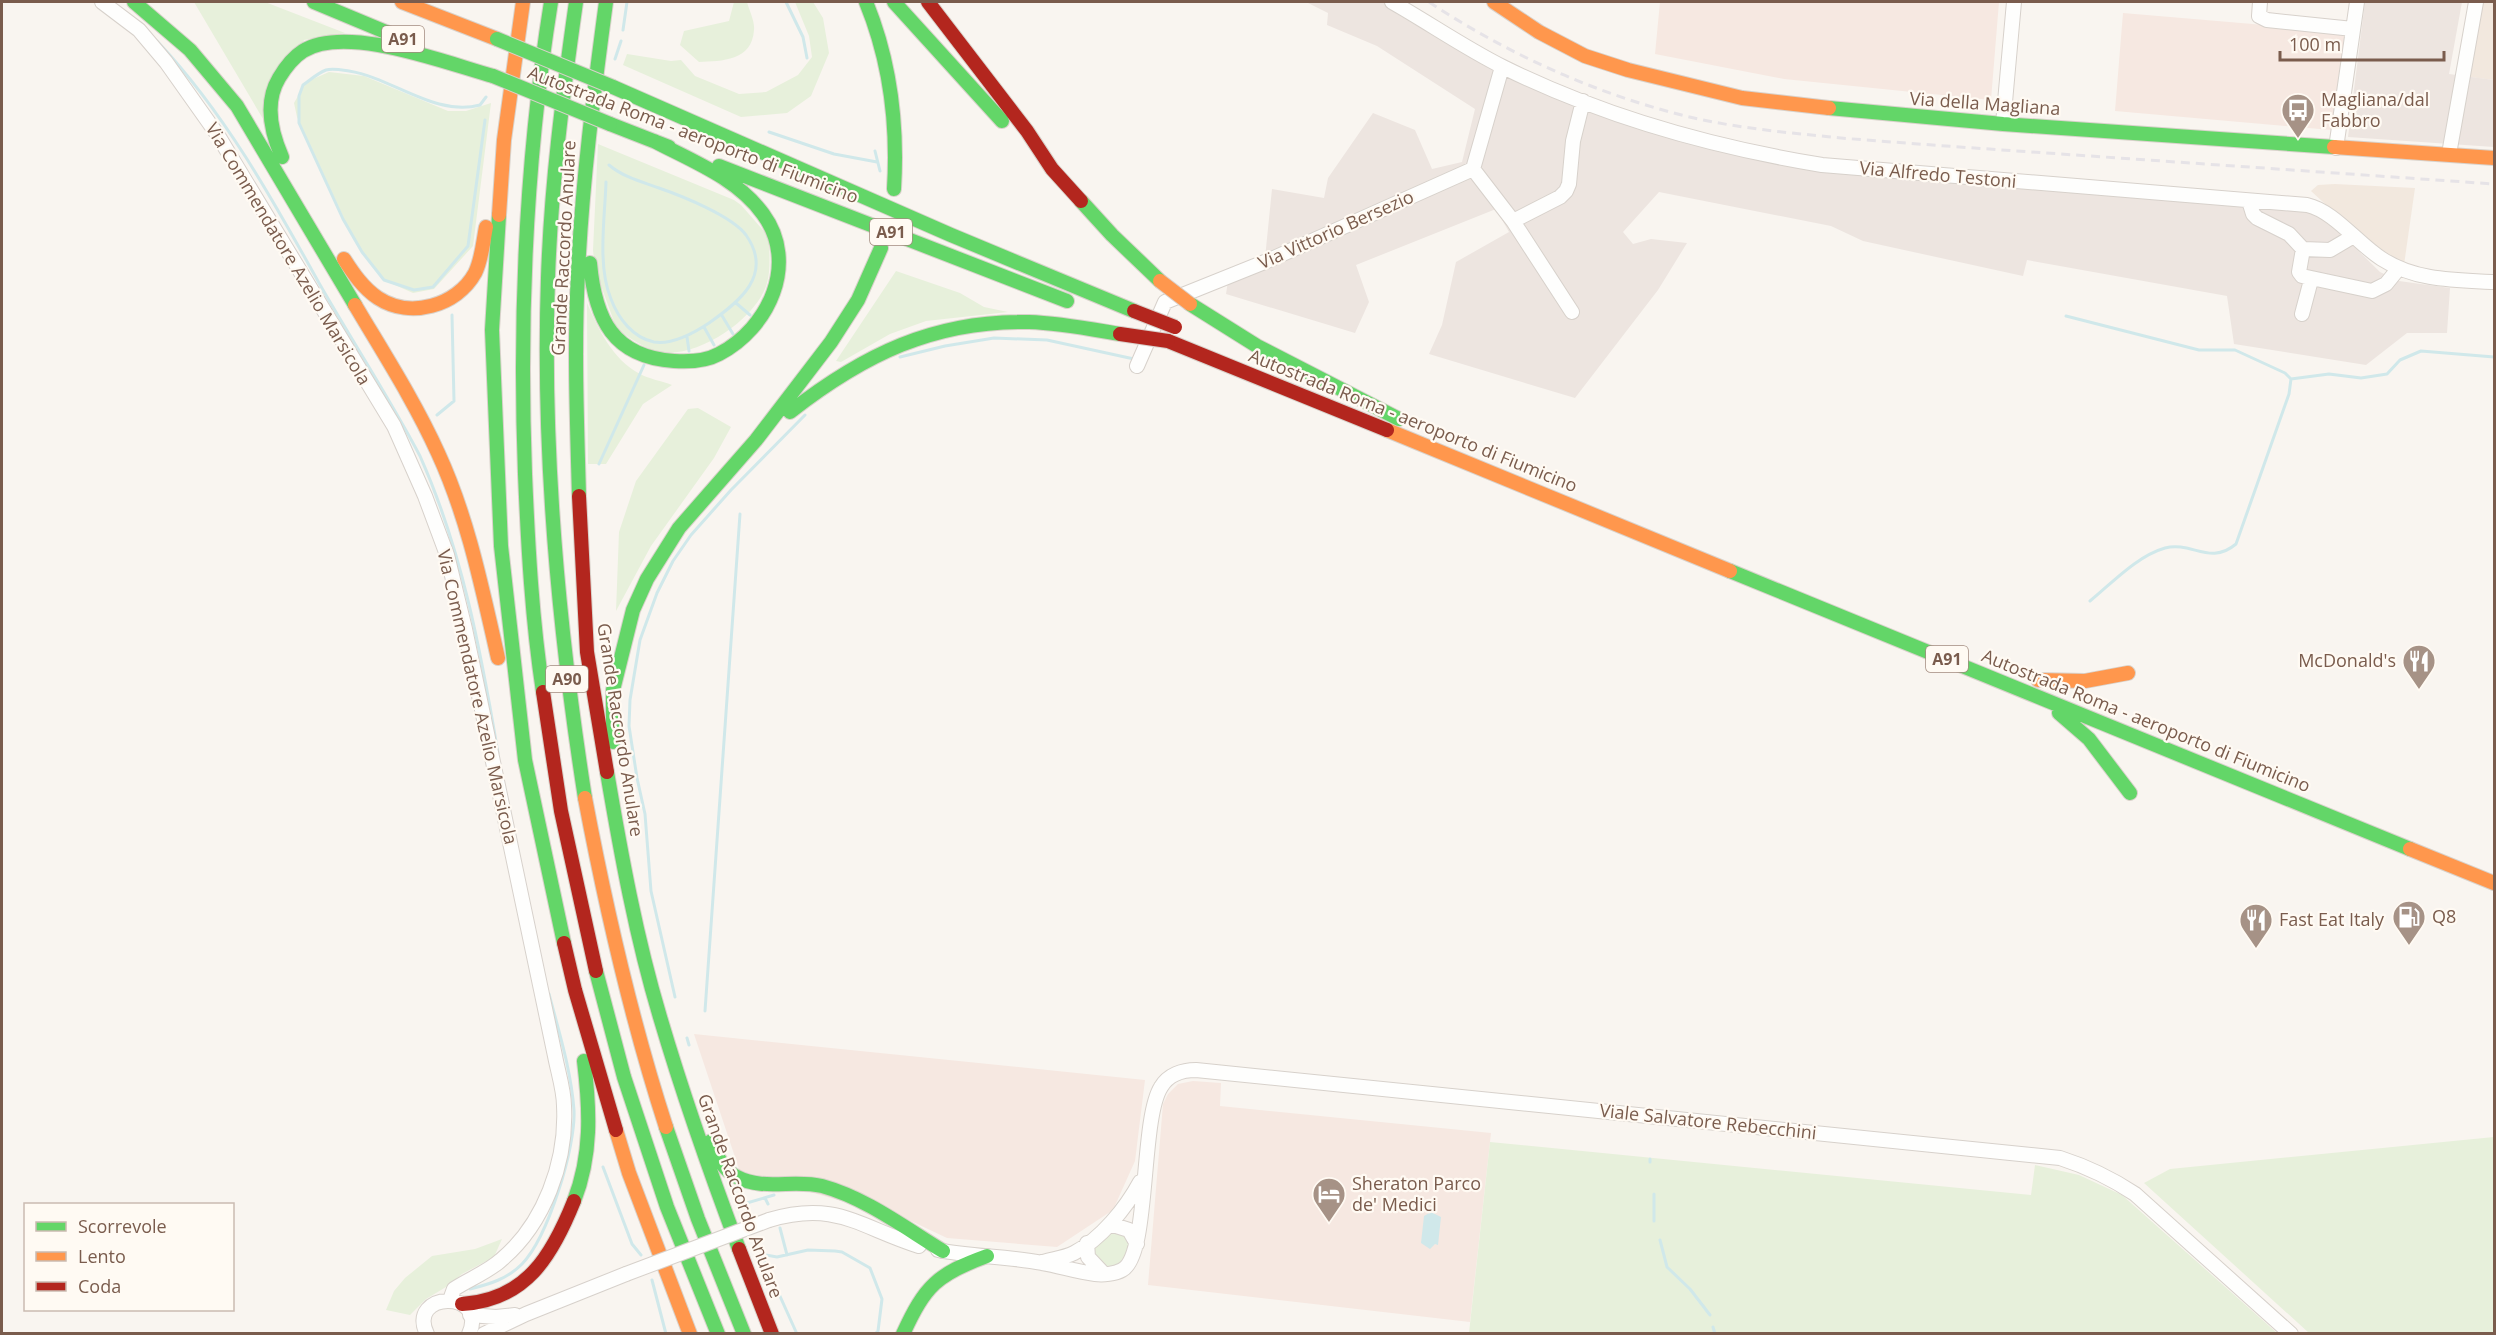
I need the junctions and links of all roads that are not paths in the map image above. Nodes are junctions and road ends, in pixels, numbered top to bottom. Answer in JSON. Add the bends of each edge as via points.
{"nodes":[{"id":1,"x":102,"y":2,"type":"edge"},
{"id":2,"x":134,"y":2,"type":"edge"},
{"id":3,"x":314,"y":2,"type":"edge"},
{"id":4,"x":402,"y":2,"type":"edge"},
{"id":5,"x":416,"y":2,"type":"edge"},
{"id":6,"x":523,"y":2,"type":"edge"},
{"id":7,"x":551,"y":2,"type":"edge"},
{"id":8,"x":576,"y":2,"type":"edge"},
{"id":9,"x":606,"y":2,"type":"edge"},
{"id":10,"x":866,"y":2,"type":"edge"},
{"id":11,"x":894,"y":2,"type":"edge"},
{"id":12,"x":928,"y":2,"type":"edge"},
{"id":13,"x":1392,"y":2,"type":"edge"},
{"id":14,"x":1494,"y":2,"type":"edge"},
{"id":15,"x":2014,"y":2,"type":"edge"},
{"id":16,"x":2260,"y":2,"type":"edge"},
{"id":17,"x":2357,"y":2,"type":"edge"},
{"id":18,"x":2476,"y":2,"type":"edge"},
{"id":19,"x":2353,"y":29,"type":"junction"},
{"id":20,"x":497,"y":39,"type":"junction"},
{"id":21,"x":1502,"y":66,"type":"junction"},
{"id":22,"x":493,"y":76,"type":"junction"},
{"id":23,"x":1583,"y":101,"type":"junction"},
{"id":24,"x":2003,"y":124,"type":"junction"},
{"id":25,"x":588,"y":139,"type":"junction"},
{"id":26,"x":504,"y":140,"type":"junction"},
{"id":27,"x":654,"y":141,"type":"junction"},
{"id":28,"x":2336,"y":148,"type":"junction"},
{"id":29,"x":2449,"y":154,"type":"junction"},
{"id":30,"x":2494,"y":158,"type":"edge"},
{"id":31,"x":1052,"y":169,"type":"junction"},
{"id":32,"x":1473,"y":169,"type":"junction"},
{"id":33,"x":894,"y":189,"type":"dead end"},
{"id":34,"x":2249,"y":201,"type":"junction"},
{"id":35,"x":1513,"y":221,"type":"junction"},
{"id":36,"x":2352,"y":237,"type":"junction"},
{"id":37,"x":881,"y":248,"type":"dead end"},
{"id":38,"x":2303,"y":249,"type":"junction"},
{"id":39,"x":2399,"y":268,"type":"junction"},
{"id":40,"x":2311,"y":280,"type":"junction"},
{"id":41,"x":2494,"y":282,"type":"edge"},
{"id":42,"x":1084,"y":308,"type":"dead end"},
{"id":43,"x":1572,"y":312,"type":"dead end"},
{"id":44,"x":2302,"y":314,"type":"dead end"},
{"id":45,"x":1180,"y":329,"type":"dead end"},
{"id":46,"x":1247,"y":356,"type":"dead end"},
{"id":47,"x":1137,"y":366,"type":"dead end"},
{"id":48,"x":756,"y":440,"type":"junction"},
{"id":49,"x":2128,"y":673,"type":"dead end"},
{"id":50,"x":2022,"y":690,"type":"junction"},
{"id":51,"x":2070,"y":693,"type":"dead end"},
{"id":52,"x":2130,"y":793,"type":"dead end"},
{"id":53,"x":536,"y":815,"type":"junction"},
{"id":54,"x":625,"y":876,"type":"junction"},
{"id":55,"x":2494,"y":883,"type":"edge"},
{"id":56,"x":575,"y":990,"type":"junction"},
{"id":57,"x":659,"y":1014,"type":"junction"},
{"id":58,"x":1144,"y":1175,"type":"junction"},
{"id":59,"x":1110,"y":1224,"type":"junction"},
{"id":60,"x":1087,"y":1243,"type":"junction"},
{"id":61,"x":1138,"y":1245,"type":"junction"},
{"id":62,"x":943,"y":1251,"type":"junction"},
{"id":63,"x":987,"y":1256,"type":"junction"},
{"id":64,"x":1041,"y":1263,"type":"junction"},
{"id":65,"x":1104,"y":1274,"type":"junction"},
{"id":66,"x":461,"y":1306,"type":"junction"},
{"id":67,"x":526,"y":1314,"type":"junction"},
{"id":68,"x":424,"y":1332,"type":"edge"},
{"id":69,"x":469,"y":1334,"type":"edge"},
{"id":70,"x":484,"y":1334,"type":"edge"},
{"id":71,"x":690,"y":1334,"type":"edge"},
{"id":72,"x":718,"y":1334,"type":"edge"},
{"id":73,"x":744,"y":1334,"type":"edge"},
{"id":74,"x":772,"y":1334,"type":"edge"},
{"id":75,"x":903,"y":1334,"type":"edge"},
{"id":76,"x":2290,"y":1334,"type":"edge"}],
"edges":[{"from":1,"to":66,"type":"street","name":"Via Commendatore Azelio Marsicola","via":[[152,46],[217,134],[394,426],[447,555],[564,1103],[564,1126],[553,1182],[540,1215],[523,1240],[500,1262],[454,1289]]},
{"from":2,"to":53,"type":"main road","via":[[205,66],[237,106],[427,429],[452,485],[475,555],[512,732]]},
{"from":3,"to":22,"type":"main road","name":"Autostrada Roma - aeroporto di Fiumicino","number":"A91"},
{"from":4,"to":20,"type":"main road","name":"Autostrada Roma - aeroporto di Fiumicino","number":"A91"},
{"from":5,"to":20,"type":"main road"},
{"from":6,"to":26,"type":"main road"},
{"from":7,"to":72,"type":"main road","name":"Grande Raccordo Anulare","number":"A90","via":[[531,173],[522,341],[528,543],[537,658],[564,825],[611,1029],[655,1170]]},
{"from":8,"to":73,"type":"main road","name":"Grande Raccordo Anulare","number":"A90","via":[[557,151],[548,321],[552,539],[562,647],[588,824],[635,1023],[698,1217]]},
{"from":9,"to":25,"type":"main road","name":"Grande Raccordo Anulare"},
{"from":10,"to":33,"type":"main road","via":[[883,48],[891,86],[897,138]]},
{"from":11,"to":31,"type":"main road","via":[[1011,131]]},
{"from":12,"to":31,"type":"main road"},
{"from":13,"to":21,"type":"street","name":"Via Alfredo Testoni"},
{"from":14,"to":24,"type":"main road","name":"Via della Magliana","via":[[1539,32],[1586,56],[1742,98]]},
{"from":15,"to":24,"type":"street"},
{"from":16,"to":19,"type":"street","via":[[2259,16],[2267,20]]},
{"from":17,"to":19,"type":"street"},
{"from":18,"to":29,"type":"street"},
{"from":19,"to":28,"type":"street"},
{"from":20,"to":45,"type":"main road","name":"Autostrada Roma - aeroporto di Fiumicino","number":"A91","bridge":true},
{"from":21,"to":23,"type":"street","name":"Via Alfredo Testoni"},
{"from":21,"to":32,"type":"street"},
{"from":22,"to":26,"type":"main road","via":[[373,44],[325,42],[304,50],[283,71],[272,95],[270,122],[283,159],[355,275],[381,300],[406,308],[445,301],[458,293],[474,273],[483,247]]},
{"from":22,"to":27,"type":"main road","name":"Autostrada Roma - aeroporto di Fiumicino","number":"A91","bridge":true},
{"from":23,"to":34,"type":"street","name":"Via Alfredo Testoni","via":[[1670,131],[1763,155],[1822,165]]},
{"from":23,"to":35,"type":"street","via":[[1566,191]]},
{"from":24,"to":28,"type":"main road","name":"Via della Magliana"},
{"from":25,"to":27,"type":"main road","via":[[591,273],[605,327],[626,347],[650,358],[688,361],[714,356],[747,333],[770,304],[780,276],[779,245],[764,215],[747,197],[705,168]]},
{"from":25,"to":54,"type":"main road","name":"Grande Raccordo Anulare","via":[[578,263],[576,396],[582,578],[587,652]]},
{"from":26,"to":53,"type":"main road","via":[[492,330],[498,497],[520,720]]},
{"from":27,"to":42,"type":"main road","name":"Autostrada Roma - aeroporto di Fiumicino","number":"A91"},
{"from":28,"to":29,"type":"main road","name":"Via della Magliana"},
{"from":29,"to":30,"type":"main road","name":"Via della Magliana"},
{"from":31,"to":46,"type":"main road","name":"Autostrada Roma - aeroporto di Fiumicino","bridge":true,"via":[[1112,235],[1190,304],[1257,346],[1404,421]]},
{"from":32,"to":35,"type":"street"},
{"from":32,"to":47,"type":"street","name":"Via Vittorio Bersezio","via":[[1165,302]]},
{"from":34,"to":36,"type":"street","name":"Via Alfredo Testoni","via":[[2313,207],[2325,212]]},
{"from":34,"to":38,"type":"street","via":[[2257,218],[2289,234]]},
{"from":35,"to":43,"type":"street"},
{"from":36,"to":38,"type":"street","via":[[2330,250]]},
{"from":36,"to":39,"type":"street","name":"Via Alfredo Testoni"},
{"from":37,"to":48,"type":"main road","via":[[844,323]]},
{"from":38,"to":40,"type":"street","via":[[2299,272]]},
{"from":39,"to":40,"type":"street","via":[[2386,284],[2372,291]]},
{"from":39,"to":41,"type":"street","name":"Via Alfredo Testoni","via":[[2432,278]]},
{"from":40,"to":44,"type":"street"},
{"from":48,"to":50,"type":"main road","name":"Autostrada Roma - aeroporto di Fiumicino","number":"A91","bridge":true,"via":[[838,375],[921,336],[965,325],[1005,322],[1121,326],[1168,341]]},
{"from":48,"to":54,"type":"main road","via":[[679,528],[633,610],[613,690],[614,779]]},
{"from":49,"to":51,"type":"main road","name":"Autostrada Roma - aeroporto di Fiumicino","via":[[2085,681],[2032,678]]},
{"from":50,"to":52,"type":"main road","via":[[2074,724]]},
{"from":50,"to":55,"type":"main road","name":"Autostrada Roma - aeroporto di Fiumicino","number":"A91"},
{"from":53,"to":56,"type":"main road"},
{"from":54,"to":57,"type":"main road","name":"Grande Raccordo Anulare"},
{"from":56,"to":66,"type":"main road","via":[[589,1107],[586,1154],[576,1191],[556,1237],[530,1276],[487,1302]]},
{"from":56,"to":71,"type":"main road","via":[[629,1173]]},
{"from":57,"to":62,"type":"main road","via":[[715,1152],[729,1173],[754,1183],[802,1183],[834,1190]]},
{"from":57,"to":74,"type":"main road","name":"Grande Raccordo Anulare","via":[[702,1152]]},
{"from":58,"to":59,"type":"street","name":"Viale Salvatore Rebecchini","via":[[1129,1203]]},
{"from":58,"to":61,"type":"street","name":"Viale Salvatore Rebecchini"},
{"from":58,"to":76,"type":"street","name":"Viale Salvatore Rebecchini","via":[[1158,1092],[1169,1078],[1192,1070],[2060,1158],[2103,1174],[2135,1194]]},
{"from":59,"to":60,"type":"street","name":"Viale Salvatore Rebecchini"},
{"from":59,"to":61,"type":"street","via":[[1129,1230]]},
{"from":60,"to":64,"type":"street","name":"Viale Salvatore Rebecchini","via":[[1073,1253]]},
{"from":60,"to":65,"type":"street","via":[[1088,1257]]},
{"from":61,"to":65,"type":"street","name":"Viale Salvatore Rebecchini","via":[[1126,1268]]},
{"from":62,"to":63,"type":"street","name":"Viale Salvatore Rebecchini"},
{"from":62,"to":67,"type":"street","name":"Viale Salvatore Rebecchini","bridge":true,"via":[[904,1241],[831,1213],[800,1212]]},
{"from":63,"to":64,"type":"street","name":"Viale Salvatore Rebecchini"},
{"from":63,"to":75,"type":"main road","via":[[958,1266],[933,1281]]},
{"from":64,"to":65,"type":"street","name":"Viale Salvatore Rebecchini"},
{"from":66,"to":67,"type":"street","name":"Viale Salvatore Rebecchini","via":[[496,1317]]},
{"from":66,"to":68,"type":"street","name":"Via Commendatore Azelio Marsicola","via":[[442,1300],[430,1307]]},
{"from":66,"to":69,"type":"street","via":[[472,1323]]},
{"from":67,"to":70,"type":"street","name":"Viale Salvatore Rebecchini"}]}
